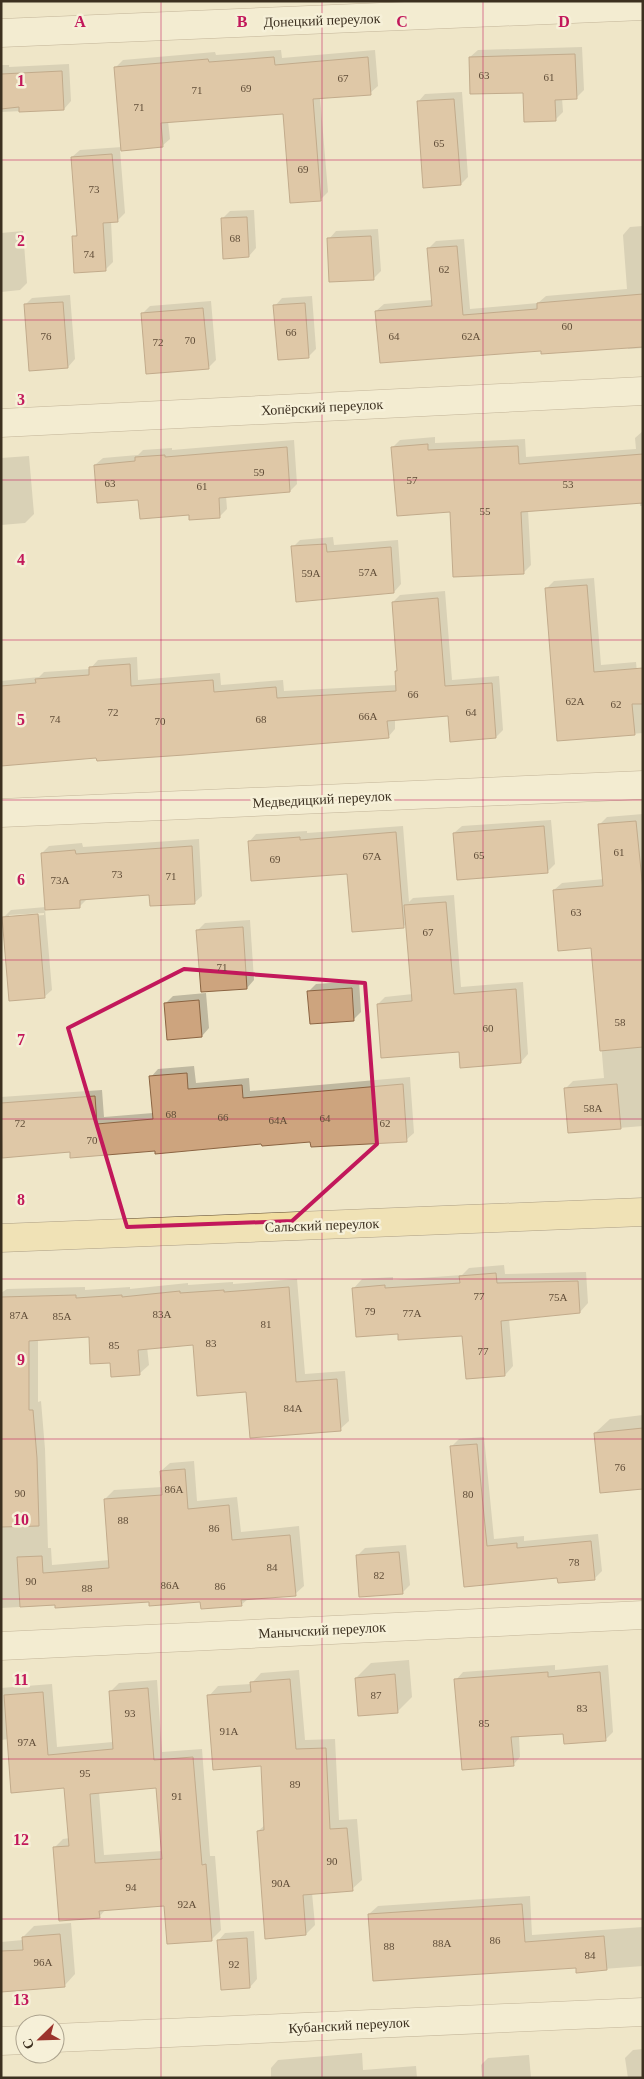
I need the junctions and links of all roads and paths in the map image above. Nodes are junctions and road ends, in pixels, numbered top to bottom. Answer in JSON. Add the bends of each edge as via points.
{"nodes":[{"id":1,"x":643,"y":6,"type":"edge"},
{"id":2,"x":1,"y":33,"type":"edge"},
{"id":3,"x":643,"y":391,"type":"edge"},
{"id":4,"x":1,"y":423,"type":"edge"},
{"id":5,"x":643,"y":785,"type":"edge"},
{"id":6,"x":1,"y":813,"type":"edge"},
{"id":7,"x":643,"y":1212,"type":"edge"},
{"id":8,"x":1,"y":1238,"type":"edge"},
{"id":9,"x":643,"y":1615,"type":"edge"},
{"id":10,"x":1,"y":1646,"type":"edge"},
{"id":11,"x":643,"y":2012,"type":"edge"},
{"id":12,"x":65,"y":2038,"type":"edge"},
{"id":13,"x":15,"y":2040,"type":"edge"},
{"id":14,"x":1,"y":2041,"type":"edge"}],
"edges":[{"from":1,"to":2,"type":"street","name":"Донецкий переулок"},
{"from":3,"to":4,"type":"street","name":"Хопёрский переулок"},
{"from":5,"to":6,"type":"street","name":"Медведицкий переулок"},
{"from":7,"to":8,"type":"main road","name":"Сальский переулок"},
{"from":9,"to":10,"type":"street","name":"Манычский переулок"},
{"from":11,"to":12,"type":"street","name":"Кубанский переулок"},
{"from":13,"to":14,"type":"street"}]}
